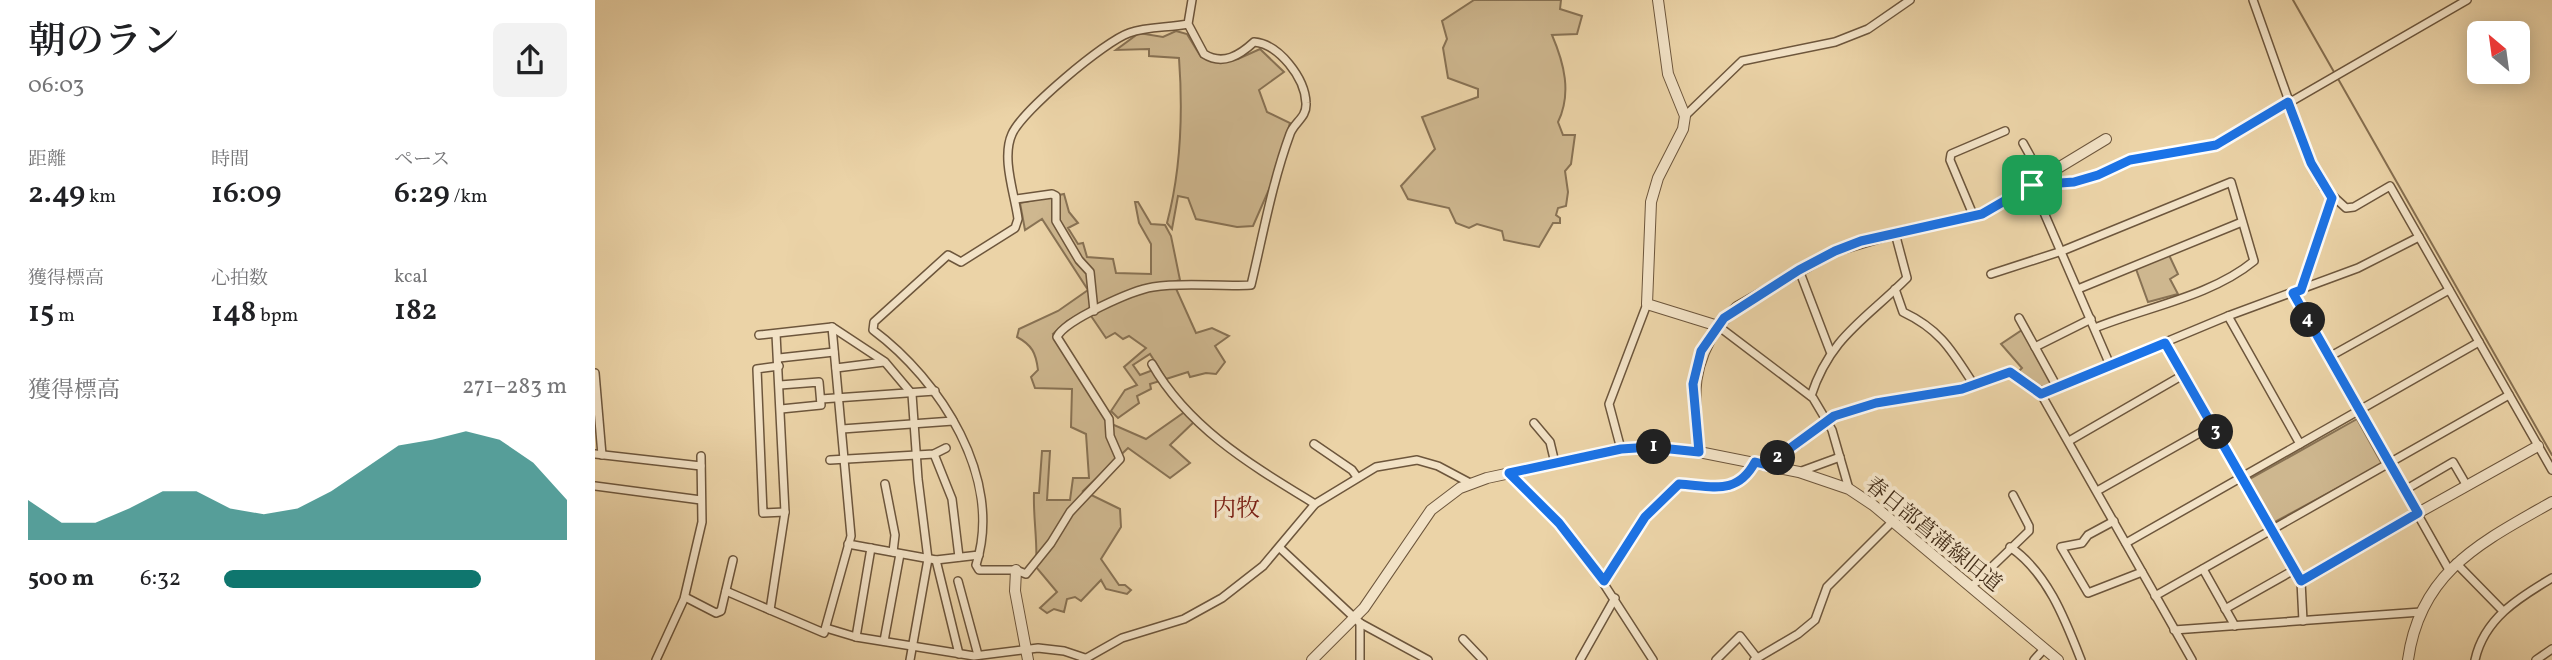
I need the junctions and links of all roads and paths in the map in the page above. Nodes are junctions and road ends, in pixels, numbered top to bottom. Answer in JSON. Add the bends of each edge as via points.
{"nodes":[{"id":1,"x":1192,"y":0,"type":"edge"},
{"id":2,"x":1658,"y":0,"type":"edge"},
{"id":3,"x":1910,"y":0,"type":"edge"},
{"id":4,"x":2253,"y":0,"type":"edge"},
{"id":5,"x":2467,"y":0,"type":"edge"},
{"id":6,"x":1188,"y":24,"type":"junction"},
{"id":7,"x":2288,"y":102,"type":"junction"},
{"id":8,"x":1685,"y":116,"type":"junction"},
{"id":9,"x":2005,"y":131,"type":"dead end"},
{"id":10,"x":2106,"y":139,"type":"dead end"},
{"id":11,"x":2023,"y":143,"type":"dead end"},
{"id":12,"x":2043,"y":179,"type":"junction"},
{"id":13,"x":2032,"y":185,"type":"junction"},
{"id":14,"x":2332,"y":198,"type":"junction"},
{"id":15,"x":1016,"y":199,"type":"junction"},
{"id":16,"x":1973,"y":217,"type":"junction"},
{"id":17,"x":2242,"y":222,"type":"junction"},
{"id":18,"x":1895,"y":233,"type":"junction"},
{"id":19,"x":2419,"y":237,"type":"junction"},
{"id":20,"x":2062,"y":251,"type":"junction"},
{"id":21,"x":1799,"y":270,"type":"junction"},
{"id":22,"x":1991,"y":274,"type":"dead end"},
{"id":23,"x":1895,"y":289,"type":"junction"},
{"id":24,"x":2078,"y":289,"type":"junction"},
{"id":25,"x":2449,"y":290,"type":"junction"},
{"id":26,"x":2297,"y":291,"type":"junction"},
{"id":27,"x":1647,"y":304,"type":"junction"},
{"id":28,"x":1094,"y":311,"type":"junction"},
{"id":29,"x":2228,"y":316,"type":"junction"},
{"id":30,"x":2019,"y":318,"type":"dead end"},
{"id":31,"x":2091,"y":319,"type":"junction"},
{"id":32,"x":1718,"y":326,"type":"junction"},
{"id":33,"x":831,"y":327,"type":"junction"},
{"id":34,"x":2095,"y":328,"type":"junction"},
{"id":35,"x":776,"y":334,"type":"junction"},
{"id":36,"x":759,"y":335,"type":"dead end"},
{"id":37,"x":2479,"y":342,"type":"junction"},
{"id":38,"x":2165,"y":343,"type":"junction"},
{"id":39,"x":2035,"y":347,"type":"junction"},
{"id":40,"x":834,"y":352,"type":"junction"},
{"id":41,"x":1830,"y":352,"type":"junction"},
{"id":42,"x":2329,"y":357,"type":"junction"},
{"id":43,"x":779,"y":362,"type":"junction"},
{"id":44,"x":885,"y":362,"type":"junction"},
{"id":45,"x":1152,"y":364,"type":"dead end"},
{"id":46,"x":2110,"y":365,"type":"junction"},
{"id":47,"x":836,"y":368,"type":"junction"},
{"id":48,"x":595,"y":373,"type":"edge"},
{"id":49,"x":2183,"y":375,"type":"junction"},
{"id":50,"x":780,"y":385,"type":"junction"},
{"id":51,"x":1974,"y":385,"type":"junction"},
{"id":52,"x":2057,"y":387,"type":"junction"},
{"id":53,"x":935,"y":391,"type":"junction"},
{"id":54,"x":912,"y":394,"type":"junction"},
{"id":55,"x":2041,"y":394,"type":"junction"},
{"id":56,"x":2509,"y":395,"type":"junction"},
{"id":57,"x":1811,"y":396,"type":"junction"},
{"id":58,"x":839,"y":397,"type":"junction"},
{"id":59,"x":821,"y":399,"type":"junction"},
{"id":60,"x":781,"y":409,"type":"junction"},
{"id":61,"x":2359,"y":410,"type":"junction"},
{"id":62,"x":1828,"y":419,"type":"junction"},
{"id":63,"x":953,"y":421,"type":"junction"},
{"id":64,"x":1534,"y":423,"type":"dead end"},
{"id":65,"x":914,"y":424,"type":"junction"},
{"id":66,"x":2212,"y":426,"type":"junction"},
{"id":67,"x":842,"y":429,"type":"junction"},
{"id":68,"x":2069,"y":441,"type":"junction"},
{"id":69,"x":1314,"y":444,"type":"dead end"},
{"id":70,"x":2299,"y":444,"type":"junction"},
{"id":71,"x":2538,"y":446,"type":"junction"},
{"id":72,"x":946,"y":448,"type":"dead end"},
{"id":73,"x":1621,"y":449,"type":"junction"},
{"id":74,"x":1699,"y":452,"type":"junction"},
{"id":75,"x":933,"y":454,"type":"junction"},
{"id":76,"x":599,"y":455,"type":"edge"},
{"id":77,"x":916,"y":455,"type":"junction"},
{"id":78,"x":701,"y":456,"type":"dead end"},
{"id":79,"x":1840,"y":457,"type":"junction"},
{"id":80,"x":845,"y":458,"type":"junction"},
{"id":81,"x":829,"y":460,"type":"dead end"},
{"id":82,"x":1755,"y":462,"type":"junction"},
{"id":83,"x":1555,"y":463,"type":"junction"},
{"id":84,"x":2390,"y":464,"type":"junction"},
{"id":85,"x":1767,"y":465,"type":"junction"},
{"id":86,"x":701,"y":466,"type":"junction"},
{"id":87,"x":2552,"y":470,"type":"edge"},
{"id":88,"x":1798,"y":472,"type":"junction"},
{"id":89,"x":1509,"y":473,"type":"junction"},
{"id":90,"x":1357,"y":477,"type":"junction"},
{"id":91,"x":2242,"y":477,"type":"junction"},
{"id":92,"x":1470,"y":483,"type":"junction"},
{"id":93,"x":885,"y":484,"type":"dead end"},
{"id":94,"x":595,"y":486,"type":"edge"},
{"id":95,"x":2467,"y":486,"type":"junction"},
{"id":96,"x":1849,"y":489,"type":"junction"},
{"id":97,"x":2405,"y":490,"type":"junction"},
{"id":98,"x":2097,"y":491,"type":"junction"},
{"id":99,"x":2013,"y":495,"type":"dead end"},
{"id":100,"x":701,"y":500,"type":"junction"},
{"id":101,"x":2552,"y":502,"type":"edge"},
{"id":102,"x":1315,"y":503,"type":"junction"},
{"id":103,"x":785,"y":512,"type":"junction"},
{"id":104,"x":2418,"y":513,"type":"junction"},
{"id":105,"x":2113,"y":521,"type":"junction"},
{"id":106,"x":1892,"y":522,"type":"junction"},
{"id":107,"x":2272,"y":530,"type":"junction"},
{"id":108,"x":2126,"y":543,"type":"junction"},
{"id":109,"x":848,"y":544,"type":"junction"},
{"id":110,"x":2010,"y":547,"type":"junction"},
{"id":111,"x":871,"y":548,"type":"junction"},
{"id":112,"x":1280,"y":548,"type":"junction"},
{"id":113,"x":896,"y":553,"type":"junction"},
{"id":114,"x":979,"y":555,"type":"junction"},
{"id":115,"x":959,"y":558,"type":"junction"},
{"id":116,"x":733,"y":559,"type":"dead end"},
{"id":117,"x":932,"y":559,"type":"junction"},
{"id":118,"x":2452,"y":566,"type":"junction"},
{"id":119,"x":2203,"y":569,"type":"junction"},
{"id":120,"x":1016,"y":570,"type":"junction"},
{"id":121,"x":2294,"y":570,"type":"junction"},
{"id":122,"x":2142,"y":572,"type":"junction"},
{"id":123,"x":2552,"y":578,"type":"edge"},
{"id":124,"x":958,"y":581,"type":"dead end"},
{"id":125,"x":1604,"y":581,"type":"junction"},
{"id":126,"x":2301,"y":581,"type":"junction"},
{"id":127,"x":1971,"y":587,"type":"junction"},
{"id":128,"x":726,"y":591,"type":"junction"},
{"id":129,"x":2155,"y":596,"type":"junction"},
{"id":130,"x":685,"y":597,"type":"junction"},
{"id":131,"x":1615,"y":598,"type":"junction"},
{"id":132,"x":2225,"y":609,"type":"junction"},
{"id":133,"x":770,"y":610,"type":"junction"},
{"id":134,"x":2503,"y":611,"type":"junction"},
{"id":135,"x":2421,"y":612,"type":"junction"},
{"id":136,"x":1358,"y":621,"type":"junction"},
{"id":137,"x":2302,"y":621,"type":"junction"},
{"id":138,"x":2235,"y":626,"type":"junction"},
{"id":139,"x":825,"y":628,"type":"junction"},
{"id":140,"x":2174,"y":630,"type":"junction"},
{"id":141,"x":856,"y":637,"type":"junction"},
{"id":142,"x":1463,"y":639,"type":"dead end"},
{"id":143,"x":884,"y":641,"type":"junction"},
{"id":144,"x":912,"y":645,"type":"junction"},
{"id":145,"x":1027,"y":649,"type":"junction"},
{"id":146,"x":2044,"y":649,"type":"junction"},
{"id":147,"x":2552,"y":649,"type":"edge"},
{"id":148,"x":959,"y":654,"type":"junction"},
{"id":149,"x":978,"y":655,"type":"junction"},
{"id":150,"x":1084,"y":659,"type":"edge"},
{"id":151,"x":1755,"y":659,"type":"edge"},
{"id":152,"x":656,"y":660,"type":"edge"},
{"id":153,"x":910,"y":660,"type":"edge"},
{"id":154,"x":1028,"y":660,"type":"edge"},
{"id":155,"x":1312,"y":660,"type":"edge"},
{"id":156,"x":1360,"y":660,"type":"edge"},
{"id":157,"x":1428,"y":660,"type":"edge"},
{"id":158,"x":1483,"y":660,"type":"edge"},
{"id":159,"x":1580,"y":660,"type":"edge"},
{"id":160,"x":1653,"y":660,"type":"edge"},
{"id":161,"x":1716,"y":660,"type":"edge"},
{"id":162,"x":2034,"y":660,"type":"edge"},
{"id":163,"x":2058,"y":660,"type":"edge"},
{"id":164,"x":2081,"y":660,"type":"edge"},
{"id":165,"x":2192,"y":660,"type":"edge"},
{"id":166,"x":2408,"y":660,"type":"edge"},
{"id":167,"x":2475,"y":660,"type":"edge"},
{"id":168,"x":2536,"y":660,"type":"edge"}],
"edges":[{"from":1,"to":6,"type":"street"},
{"from":2,"to":8,"type":"street","via":[[1668,74]]},
{"from":3,"to":8,"type":"street","via":[[1868,29],[1835,42],[1742,61]]},
{"from":4,"to":7,"type":"street"},
{"from":5,"to":7,"type":"street"},
{"from":6,"to":15,"type":"street","via":[[1127,33],[1080,66],[1030,111],[1011,134],[1008,159]]},
{"from":6,"to":28,"type":"street","via":[[1207,57],[1228,59],[1254,42],[1267,45],[1284,58],[1305,94],[1304,114],[1291,129],[1276,174],[1251,285],[1152,287]]},
{"from":7,"to":13,"type":"street","via":[[2216,145],[2130,160],[2074,182]]},
{"from":7,"to":14,"type":"street","via":[[2311,163]]},
{"from":8,"to":27,"type":"street","via":[[1651,202]]},
{"from":9,"to":16,"type":"street","via":[[1951,154]]},
{"from":10,"to":12,"type":"street"},
{"from":11,"to":12,"type":"street"},
{"from":12,"to":13,"type":"street"},
{"from":13,"to":16,"type":"street","via":[[1999,207]]},
{"from":13,"to":20,"type":"street"},
{"from":14,"to":19,"type":"street","via":[[2346,208],[2354,207],[2390,187]]},
{"from":14,"to":26,"type":"street"},
{"from":15,"to":28,"type":"street","via":[[1056,196],[1056,221],[1090,272]]},
{"from":15,"to":53,"type":"street","via":[[1019,219],[1015,228],[961,262],[948,255],[874,322],[873,330],[899,350]]},
{"from":16,"to":18,"type":"street"},
{"from":17,"to":20,"type":"street","via":[[2231,182]]},
{"from":17,"to":24,"type":"street"},
{"from":17,"to":34,"type":"street","via":[[2254,261],[2245,268],[2186,297]]},
{"from":18,"to":21,"type":"street","via":[[1835,251]]},
{"from":18,"to":23,"type":"street","via":[[1907,278]]},
{"from":19,"to":25,"type":"street"},
{"from":19,"to":26,"type":"street","via":[[2358,268]]},
{"from":20,"to":22,"type":"street"},
{"from":20,"to":24,"type":"street"},
{"from":21,"to":32,"type":"street","via":[[1737,307]]},
{"from":21,"to":41,"type":"street"},
{"from":23,"to":41,"type":"street"},
{"from":23,"to":51,"type":"street","via":[[1903,312],[1945,340]]},
{"from":24,"to":31,"type":"street"},
{"from":25,"to":37,"type":"street"},
{"from":25,"to":42,"type":"street"},
{"from":26,"to":29,"type":"street"},
{"from":26,"to":42,"type":"street"},
{"from":27,"to":32,"type":"street"},
{"from":27,"to":73,"type":"street","via":[[1609,404]]},
{"from":28,"to":120,"type":"street","via":[[1061,328],[1058,337],[1109,419],[1110,436],[1120,459],[1070,512],[1027,574]]},
{"from":29,"to":38,"type":"street"},
{"from":29,"to":70,"type":"street"},
{"from":30,"to":39,"type":"street"},
{"from":31,"to":34,"type":"street"},
{"from":31,"to":39,"type":"street"},
{"from":32,"to":57,"type":"street"},
{"from":32,"to":74,"type":"street","via":[[1701,351],[1693,384]]},
{"from":33,"to":35,"type":"street"},
{"from":33,"to":40,"type":"street"},
{"from":33,"to":44,"type":"street"},
{"from":34,"to":46,"type":"street"},
{"from":35,"to":36,"type":"street"},
{"from":35,"to":43,"type":"street"},
{"from":37,"to":56,"type":"street"},
{"from":37,"to":61,"type":"street"},
{"from":38,"to":46,"type":"street"},
{"from":38,"to":49,"type":"street"},
{"from":39,"to":52,"type":"street"},
{"from":40,"to":43,"type":"street"},
{"from":40,"to":47,"type":"street"},
{"from":41,"to":57,"type":"street"},
{"from":42,"to":61,"type":"street"},
{"from":43,"to":50,"type":"street"},
{"from":43,"to":103,"type":"street","via":[[757,369],[763,513]]},
{"from":44,"to":47,"type":"street"},
{"from":44,"to":54,"type":"street"},
{"from":45,"to":102,"type":"street","via":[[1164,384],[1228,450]]},
{"from":46,"to":52,"type":"street"},
{"from":47,"to":58,"type":"street"},
{"from":48,"to":76,"type":"street"},
{"from":49,"to":66,"type":"street"},
{"from":49,"to":68,"type":"street"},
{"from":50,"to":59,"type":"street","via":[[819,382]]},
{"from":50,"to":60,"type":"street"},
{"from":51,"to":55,"type":"street","via":[[2010,372]]},
{"from":51,"to":62,"type":"street","via":[[1876,403]]},
{"from":52,"to":55,"type":"street"},
{"from":53,"to":54,"type":"street"},
{"from":53,"to":63,"type":"street"},
{"from":54,"to":58,"type":"street"},
{"from":54,"to":65,"type":"street"},
{"from":55,"to":68,"type":"street"},
{"from":56,"to":71,"type":"street"},
{"from":56,"to":84,"type":"street"},
{"from":57,"to":62,"type":"street"},
{"from":58,"to":59,"type":"street"},
{"from":58,"to":67,"type":"street"},
{"from":59,"to":60,"type":"street","via":[[821,405]]},
{"from":60,"to":103,"type":"street"},
{"from":61,"to":70,"type":"street"},
{"from":61,"to":84,"type":"street"},
{"from":62,"to":79,"type":"street"},
{"from":62,"to":85,"type":"street"},
{"from":63,"to":65,"type":"street"},
{"from":63,"to":114,"type":"street","via":[[980,498]]},
{"from":64,"to":83,"type":"street","via":[[1550,442]]},
{"from":65,"to":67,"type":"street"},
{"from":65,"to":77,"type":"street"},
{"from":66,"to":91,"type":"street"},
{"from":66,"to":98,"type":"street"},
{"from":67,"to":80,"type":"street"},
{"from":68,"to":98,"type":"street"},
{"from":69,"to":90,"type":"street"},
{"from":70,"to":91,"type":"street"},
{"from":71,"to":87,"type":"street"},
{"from":71,"to":95,"type":"street"},
{"from":72,"to":75,"type":"street"},
{"from":73,"to":74,"type":"street","name":"春日部菖蒲線旧道"},
{"from":73,"to":83,"type":"street","name":"春日部菖蒲線旧道"},
{"from":74,"to":82,"type":"street","name":"春日部菖蒲線旧道"},
{"from":75,"to":77,"type":"street"},
{"from":75,"to":115,"type":"street","via":[[952,499]]},
{"from":76,"to":86,"type":"street"},
{"from":77,"to":80,"type":"street"},
{"from":77,"to":117,"type":"street"},
{"from":78,"to":86,"type":"street"},
{"from":79,"to":88,"type":"street"},
{"from":79,"to":96,"type":"street"},
{"from":80,"to":81,"type":"street"},
{"from":80,"to":109,"type":"street"},
{"from":82,"to":85,"type":"street","name":"春日部菖蒲線旧道"},
{"from":82,"to":125,"type":"street","via":[[1747,476],[1728,487],[1679,484],[1645,517]]},
{"from":83,"to":89,"type":"street","name":"春日部菖蒲線旧道"},
{"from":84,"to":97,"type":"street"},
{"from":84,"to":107,"type":"street"},
{"from":85,"to":88,"type":"street","name":"春日部菖蒲線旧道"},
{"from":86,"to":100,"type":"street"},
{"from":88,"to":96,"type":"street","name":"春日部菖蒲線旧道"},
{"from":89,"to":92,"type":"street","name":"春日部菖蒲線旧道"},
{"from":89,"to":125,"type":"street","via":[[1566,531]]},
{"from":90,"to":92,"type":"street","via":[[1375,467],[1417,460]]},
{"from":90,"to":102,"type":"street"},
{"from":91,"to":107,"type":"street"},
{"from":91,"to":108,"type":"street"},
{"from":92,"to":136,"type":"street","name":"春日部菖蒲線旧道","via":[[1430,510]]},
{"from":93,"to":113,"type":"street"},
{"from":94,"to":100,"type":"street"},
{"from":95,"to":97,"type":"street","via":[[2453,462]]},
{"from":95,"to":104,"type":"street"},
{"from":96,"to":106,"type":"street","name":"春日部菖蒲線旧道"},
{"from":97,"to":104,"type":"street"},
{"from":98,"to":105,"type":"street"},
{"from":99,"to":110,"type":"street","via":[[2029,531]]},
{"from":100,"to":130,"type":"street","via":[[702,522]]},
{"from":101,"to":118,"type":"street","via":[[2484,541]]},
{"from":102,"to":112,"type":"street"},
{"from":103,"to":133,"type":"street"},
{"from":104,"to":118,"type":"street"},
{"from":104,"to":126,"type":"street"},
{"from":105,"to":108,"type":"street"},
{"from":105,"to":122,"type":"street","via":[[2082,543],[2061,548],[2088,593]]},
{"from":106,"to":127,"type":"street","name":"春日部菖蒲線旧道"},
{"from":106,"to":151,"type":"street","via":[[1827,587],[1815,620]]},
{"from":107,"to":119,"type":"street"},
{"from":107,"to":121,"type":"street"},
{"from":108,"to":122,"type":"street"},
{"from":109,"to":111,"type":"street"},
{"from":109,"to":139,"type":"street"},
{"from":110,"to":127,"type":"street"},
{"from":110,"to":164,"type":"street","via":[[2029,560],[2056,602]]},
{"from":111,"to":113,"type":"street"},
{"from":111,"to":141,"type":"street"},
{"from":112,"to":136,"type":"street"},
{"from":112,"to":150,"type":"street","via":[[1238,587],[1184,620],[1135,632]]},
{"from":113,"to":117,"type":"street"},
{"from":113,"to":143,"type":"street"},
{"from":114,"to":115,"type":"street"},
{"from":114,"to":120,"type":"street","via":[[979,570]]},
{"from":115,"to":117,"type":"street"},
{"from":116,"to":128,"type":"street"},
{"from":117,"to":144,"type":"street"},
{"from":117,"to":148,"type":"street"},
{"from":118,"to":134,"type":"street"},
{"from":118,"to":135,"type":"street"},
{"from":119,"to":129,"type":"street"},
{"from":119,"to":132,"type":"street"},
{"from":120,"to":145,"type":"street","via":[[1015,592]]},
{"from":121,"to":126,"type":"street"},
{"from":121,"to":132,"type":"street"},
{"from":122,"to":129,"type":"street"},
{"from":123,"to":134,"type":"street"},
{"from":124,"to":149,"type":"street"},
{"from":125,"to":131,"type":"street"},
{"from":126,"to":137,"type":"street"},
{"from":127,"to":146,"type":"street","name":"春日部菖蒲線旧道"},
{"from":128,"to":130,"type":"street","via":[[716,613]]},
{"from":128,"to":133,"type":"street"},
{"from":129,"to":140,"type":"street"},
{"from":130,"to":152,"type":"street"},
{"from":131,"to":159,"type":"street"},
{"from":131,"to":160,"type":"street"},
{"from":132,"to":138,"type":"street"},
{"from":133,"to":139,"type":"street","via":[[824,633]]},
{"from":134,"to":167,"type":"street","via":[[2482,638]]},
{"from":135,"to":137,"type":"street"},
{"from":135,"to":166,"type":"street"},
{"from":136,"to":155,"type":"street","name":"春日部菖蒲線旧道"},
{"from":136,"to":156,"type":"street"},
{"from":136,"to":157,"type":"street"},
{"from":137,"to":138,"type":"street"},
{"from":138,"to":140,"type":"street"},
{"from":139,"to":141,"type":"street"},
{"from":140,"to":165,"type":"street"},
{"from":141,"to":143,"type":"street"},
{"from":142,"to":158,"type":"street"},
{"from":143,"to":144,"type":"street"},
{"from":144,"to":148,"type":"street"},
{"from":144,"to":153,"type":"street"},
{"from":145,"to":149,"type":"street"},
{"from":145,"to":150,"type":"street","via":[[1051,649]]},
{"from":145,"to":154,"type":"street"},
{"from":146,"to":162,"type":"street"},
{"from":146,"to":163,"type":"street","name":"春日部菖蒲線旧道"},
{"from":147,"to":168,"type":"street"},
{"from":148,"to":149,"type":"street"},
{"from":151,"to":161,"type":"street","via":[[1740,636]]}]}
